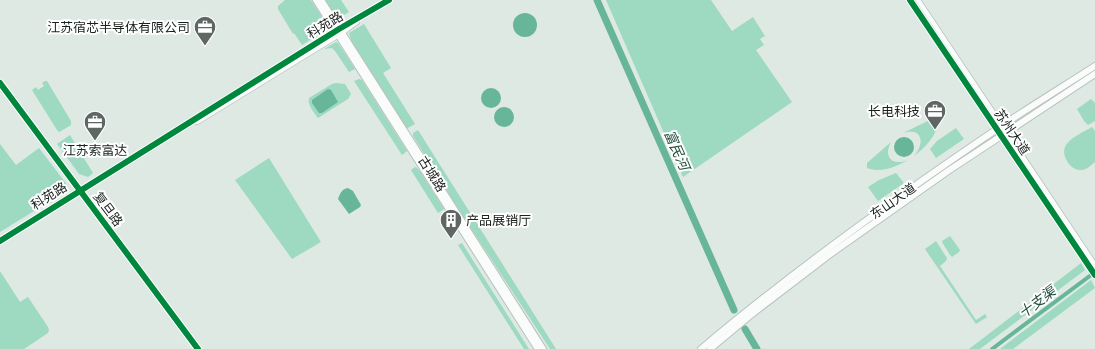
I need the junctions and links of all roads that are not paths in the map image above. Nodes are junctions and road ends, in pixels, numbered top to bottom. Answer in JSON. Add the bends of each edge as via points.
{"nodes":[{"id":1,"x":316,"y":0,"type":"edge"},
{"id":2,"x":321,"y":0,"type":"edge"},
{"id":3,"x":389,"y":0,"type":"edge"},
{"id":4,"x":910,"y":0,"type":"edge"},
{"id":5,"x":918,"y":0,"type":"edge"},
{"id":6,"x":339,"y":32,"type":"junction"},
{"id":7,"x":1095,"y":66,"type":"edge"},
{"id":8,"x":1095,"y":74,"type":"edge"},
{"id":9,"x":0,"y":83,"type":"edge"},
{"id":10,"x":1000,"y":128,"type":"junction"},
{"id":11,"x":1004,"y":134,"type":"junction"},
{"id":12,"x":80,"y":191,"type":"junction"},
{"id":13,"x":0,"y":241,"type":"edge"},
{"id":14,"x":0,"y":244,"type":"edge"},
{"id":15,"x":1095,"y":265,"type":"edge"},
{"id":16,"x":1095,"y":275,"type":"edge"},
{"id":17,"x":198,"y":349,"type":"edge"},
{"id":18,"x":538,"y":349,"type":"edge"},
{"id":19,"x":543,"y":349,"type":"edge"},
{"id":20,"x":701,"y":349,"type":"edge"},
{"id":21,"x":710,"y":349,"type":"edge"}],
"edges":[{"from":1,"to":6,"type":"main road","name":"古城路"},
{"from":2,"to":6,"type":"main road","name":"古城路"},
{"from":3,"to":6,"type":"street","name":"科苑路"},
{"from":4,"to":10,"type":"street","name":"苏州大道"},
{"from":5,"to":10,"type":"street","name":"苏州大道"},
{"from":6,"to":12,"type":"street","name":"科苑路"},
{"from":6,"to":18,"type":"main road","name":"古城路"},
{"from":6,"to":19,"type":"main road","name":"古城路"},
{"from":7,"to":10,"type":"main road","name":"东山大道"},
{"from":8,"to":11,"type":"main road","name":"东山大道"},
{"from":9,"to":12,"type":"street","name":"复旦路"},
{"from":10,"to":11,"type":"street","name":"苏州大道"},
{"from":10,"to":20,"type":"main road","name":"东山大道","via":[[869,218],[740,316]]},
{"from":11,"to":15,"type":"street","name":"苏州大道"},
{"from":11,"to":16,"type":"street","name":"苏州大道"},
{"from":11,"to":21,"type":"main road","name":"东山大道","via":[[829,255]]},
{"from":12,"to":13,"type":"street","name":"科苑路"},
{"from":12,"to":14,"type":"street","name":"科苑路"},
{"from":12,"to":17,"type":"street","name":"复旦路"}]}
